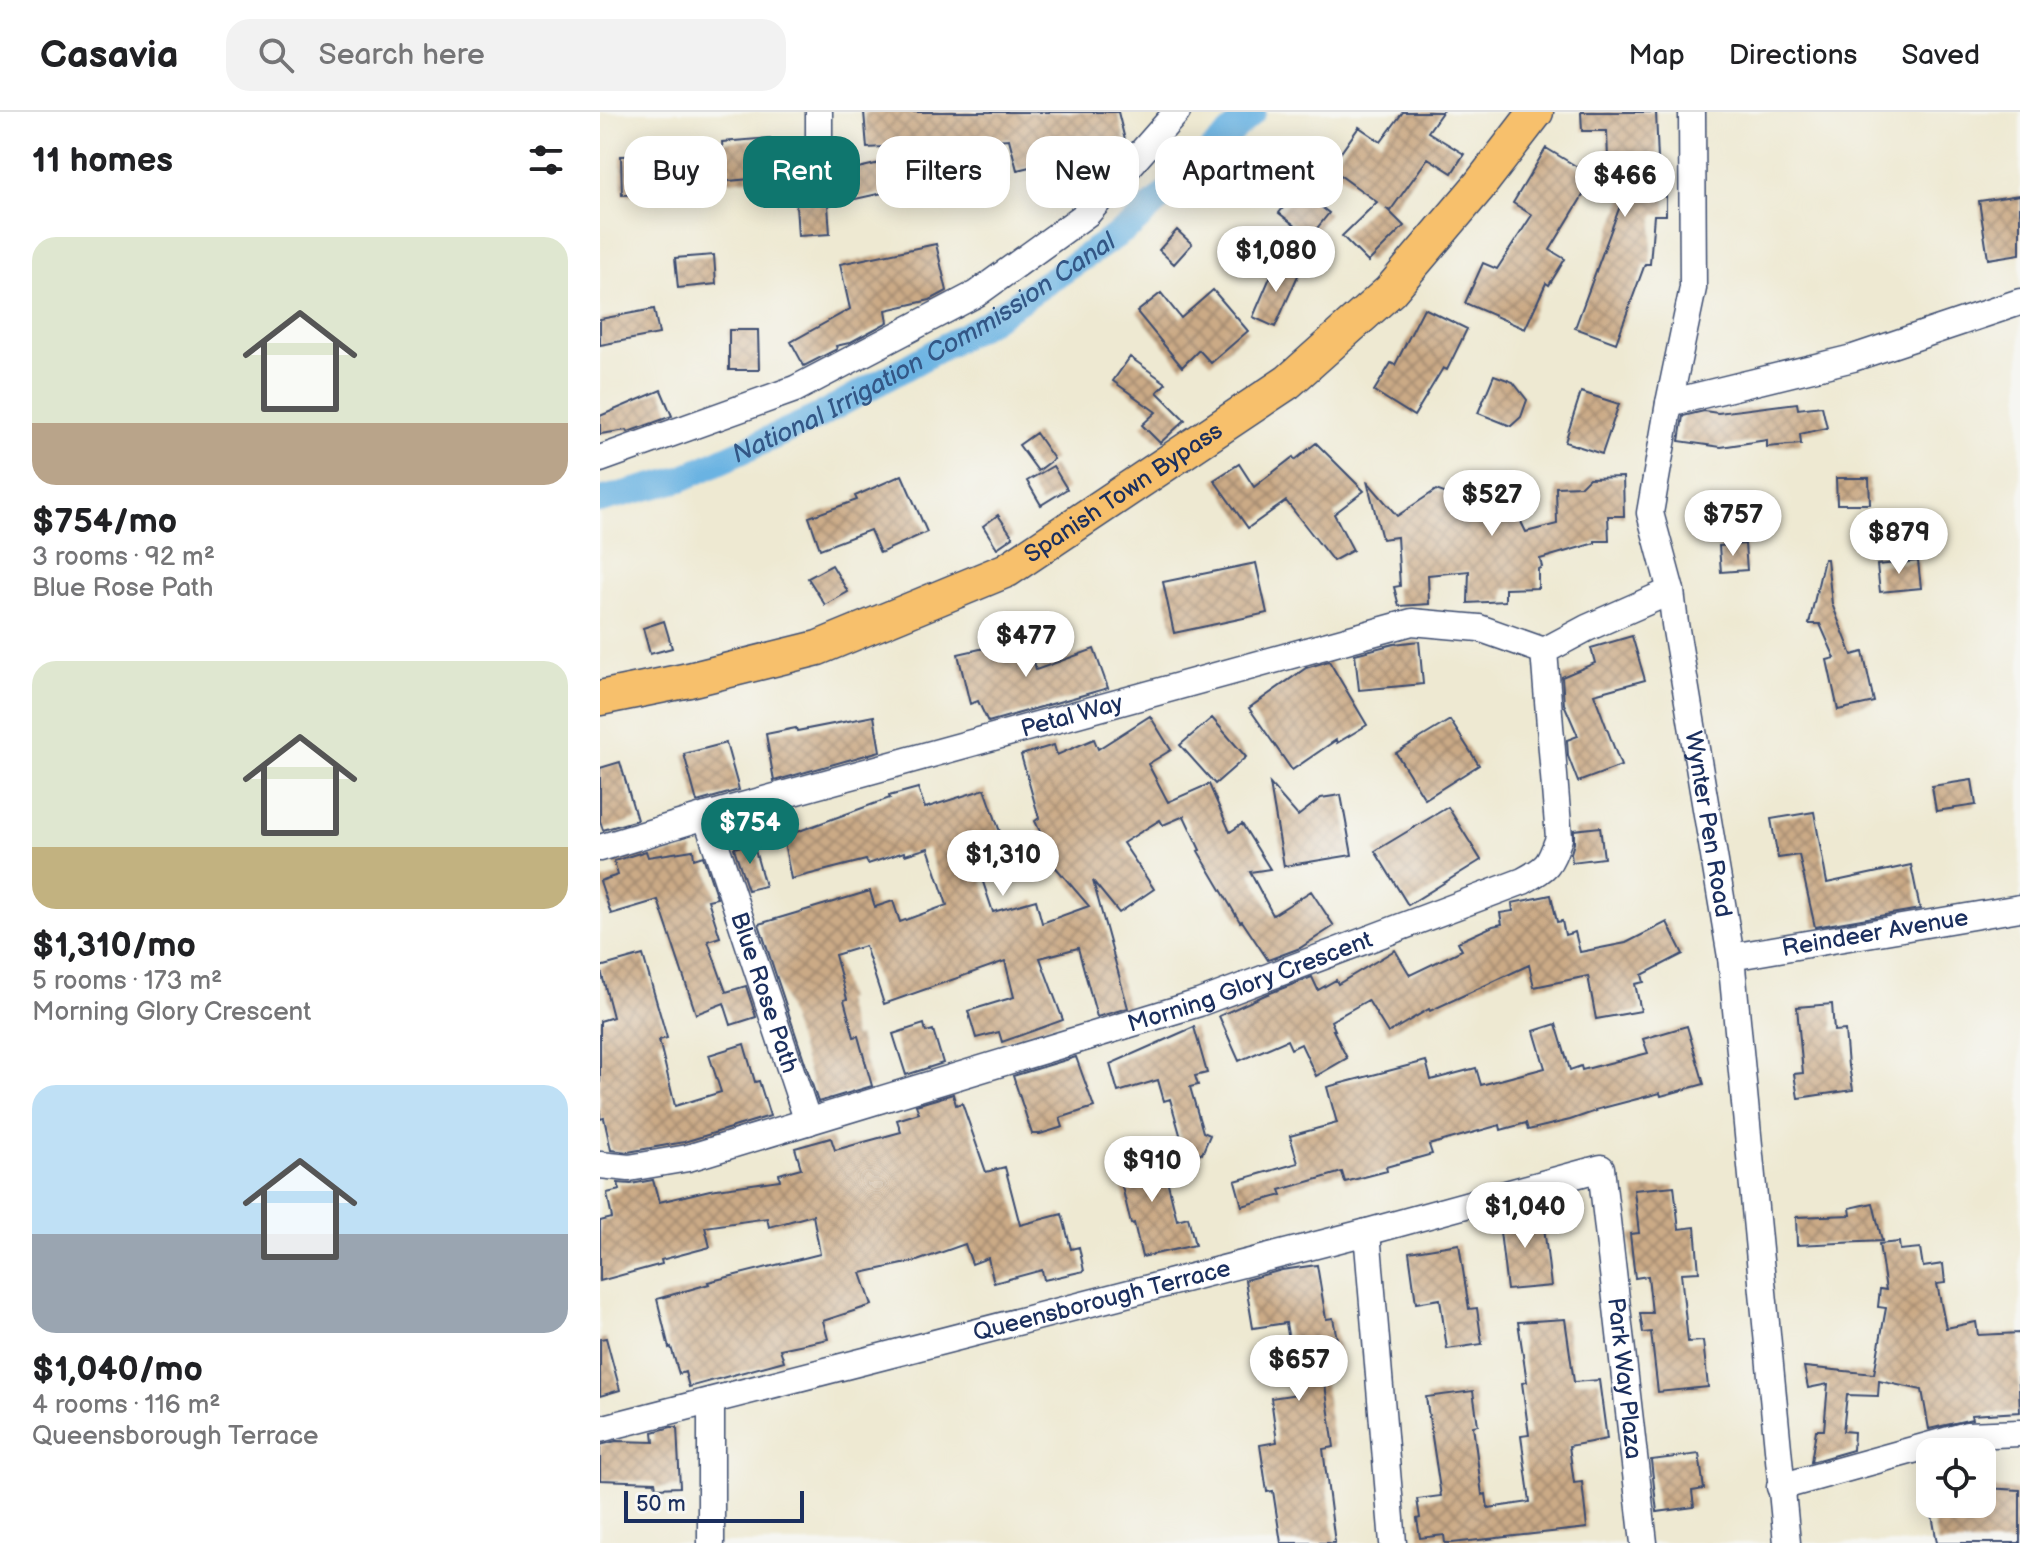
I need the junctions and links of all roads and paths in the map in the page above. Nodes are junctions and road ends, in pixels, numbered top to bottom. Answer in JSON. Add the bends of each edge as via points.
{"nodes":[{"id":1,"x":819,"y":112,"type":"edge"},
{"id":2,"x":1177,"y":112,"type":"edge"},
{"id":3,"x":1536,"y":112,"type":"edge"},
{"id":4,"x":1692,"y":112,"type":"edge"},
{"id":5,"x":819,"y":136,"type":"edge"},
{"id":6,"x":2020,"y":302,"type":"edge"},
{"id":7,"x":1669,"y":403,"type":"junction"},
{"id":8,"x":600,"y":459,"type":"edge"},
{"id":9,"x":1671,"y":591,"type":"junction"},
{"id":10,"x":1544,"y":651,"type":"junction"},
{"id":11,"x":689,"y":680,"type":"junction"},
{"id":12,"x":600,"y":698,"type":"edge"},
{"id":13,"x":600,"y":714,"type":"edge"},
{"id":14,"x":706,"y":816,"type":"junction"},
{"id":15,"x":600,"y":848,"type":"edge"},
{"id":16,"x":2020,"y":908,"type":"edge"},
{"id":17,"x":1731,"y":957,"type":"junction"},
{"id":18,"x":808,"y":1122,"type":"junction"},
{"id":19,"x":600,"y":1165,"type":"edge"},
{"id":20,"x":1601,"y":1168,"type":"joint"},
{"id":21,"x":1367,"y":1232,"type":"junction"},
{"id":22,"x":711,"y":1401,"type":"junction"},
{"id":23,"x":600,"y":1429,"type":"edge"},
{"id":24,"x":2020,"y":1433,"type":"edge"},
{"id":25,"x":1780,"y":1487,"type":"junction"},
{"id":26,"x":711,"y":1543,"type":"edge"},
{"id":27,"x":1393,"y":1543,"type":"edge"},
{"id":28,"x":1644,"y":1543,"type":"edge"},
{"id":29,"x":1787,"y":1543,"type":"edge"}],
"edges":[{"from":1,"to":5,"type":"street"},
{"from":2,"to":8,"type":"street","via":[[1088,213],[976,294],[795,389]]},
{"from":3,"to":11,"type":"main road","name":"Spanish Town Bypass","via":[[1390,291],[1288,382],[1175,460],[1007,570],[818,648]]},
{"from":4,"to":7,"type":"street","name":"Wynter Pen Road","via":[[1693,288]]},
{"from":6,"to":7,"type":"street","via":[[1853,358]]},
{"from":7,"to":9,"type":"street","name":"Wynter Pen Road","via":[[1650,513]]},
{"from":9,"to":10,"type":"street"},
{"from":9,"to":17,"type":"street","name":"Wynter Pen Road"},
{"from":10,"to":14,"type":"street","name":"Petal Way","via":[[1479,628],[1412,622]]},
{"from":10,"to":18,"type":"street","name":"Morning Glory Crescent","via":[[1559,838],[1543,870],[1199,1003]]},
{"from":11,"to":12,"type":"main road","name":"Spanish Town Bypass"},
{"from":11,"to":13,"type":"main road"},
{"from":14,"to":15,"type":"street","name":"Petal Way"},
{"from":14,"to":18,"type":"street","name":"Blue Rose Path"},
{"from":16,"to":17,"type":"street","name":"Reindeer Avenue"},
{"from":17,"to":25,"type":"street","name":"Wynter Pen Road"},
{"from":18,"to":19,"type":"street","name":"Morning Glory Crescent","via":[[688,1158],[629,1168]]},
{"from":20,"to":21,"type":"street","name":"Queensborough Terrace"},
{"from":20,"to":28,"type":"street","name":"Park Way Plaza"},
{"from":21,"to":22,"type":"street","name":"Queensborough Terrace"},
{"from":21,"to":27,"type":"street"},
{"from":22,"to":23,"type":"street","name":"Queensborough Terrace"},
{"from":22,"to":26,"type":"street"},
{"from":24,"to":25,"type":"street","via":[[1967,1435]]},
{"from":25,"to":29,"type":"street","name":"Wynter Pen Road"}]}
